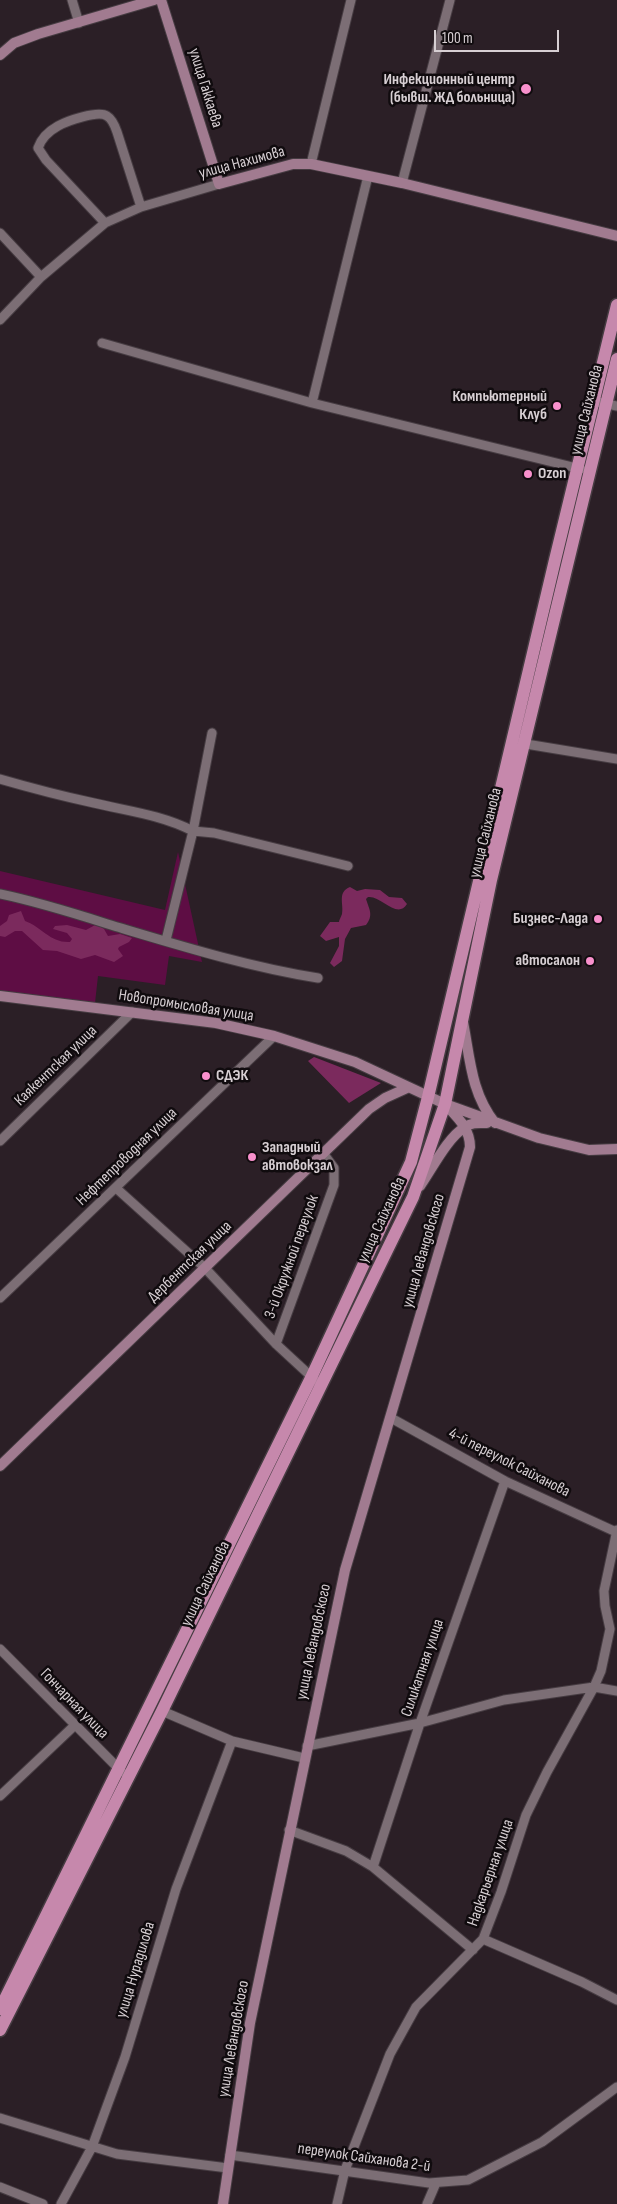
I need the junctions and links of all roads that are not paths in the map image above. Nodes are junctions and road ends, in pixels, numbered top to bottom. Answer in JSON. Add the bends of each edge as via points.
{"nodes":[{"id":1,"x":72,"y":0,"type":"edge"},
{"id":2,"x":154,"y":0,"type":"edge"},
{"id":3,"x":161,"y":0,"type":"edge"},
{"id":4,"x":351,"y":0,"type":"edge"},
{"id":5,"x":450,"y":0,"type":"edge"},
{"id":6,"x":79,"y":23,"type":"junction"},
{"id":7,"x":0,"y":55,"type":"edge"},
{"id":8,"x":311,"y":164,"type":"junction"},
{"id":9,"x":368,"y":176,"type":"junction"},
{"id":10,"x":402,"y":183,"type":"junction"},
{"id":11,"x":219,"y":184,"type":"junction"},
{"id":12,"x":142,"y":207,"type":"junction"},
{"id":13,"x":105,"y":223,"type":"junction"},
{"id":14,"x":0,"y":233,"type":"edge"},
{"id":15,"x":617,"y":236,"type":"edge"},
{"id":16,"x":41,"y":277,"type":"junction"},
{"id":17,"x":617,"y":305,"type":"edge"},
{"id":18,"x":0,"y":320,"type":"edge"},
{"id":19,"x":102,"y":343,"type":"dead end"},
{"id":20,"x":617,"y":359,"type":"edge"},
{"id":21,"x":312,"y":403,"type":"junction"},
{"id":22,"x":605,"y":404,"type":"edge"},
{"id":23,"x":583,"y":469,"type":"junction"},
{"id":24,"x":212,"y":733,"type":"dead end"},
{"id":25,"x":518,"y":743,"type":"junction"},
{"id":26,"x":617,"y":759,"type":"edge"},
{"id":27,"x":0,"y":779,"type":"edge"},
{"id":28,"x":194,"y":832,"type":"junction"},
{"id":29,"x":348,"y":866,"type":"dead end"},
{"id":30,"x":0,"y":894,"type":"edge"},
{"id":31,"x":166,"y":940,"type":"junction"},
{"id":32,"x":318,"y":978,"type":"dead end"},
{"id":33,"x":0,"y":996,"type":"edge"},
{"id":34,"x":132,"y":1012,"type":"junction"},
{"id":35,"x":463,"y":1017,"type":"junction"},
{"id":36,"x":274,"y":1036,"type":"junction"},
{"id":37,"x":407,"y":1088,"type":"junction"},
{"id":38,"x":428,"y":1097,"type":"junction"},
{"id":39,"x":445,"y":1104,"type":"junction"},
{"id":40,"x":496,"y":1124,"type":"junction"},
{"id":41,"x":465,"y":1126,"type":"junction"},
{"id":42,"x":0,"y":1141,"type":"edge"},
{"id":43,"x":617,"y":1149,"type":"edge"},
{"id":44,"x":323,"y":1153,"type":"junction"},
{"id":45,"x":116,"y":1188,"type":"junction"},
{"id":46,"x":413,"y":1197,"type":"junction"},
{"id":47,"x":206,"y":1268,"type":"junction"},
{"id":48,"x":0,"y":1298,"type":"edge"},
{"id":49,"x":276,"y":1344,"type":"junction"},
{"id":50,"x":316,"y":1381,"type":"junction"},
{"id":51,"x":391,"y":1418,"type":"junction"},
{"id":52,"x":0,"y":1466,"type":"edge"},
{"id":53,"x":505,"y":1481,"type":"junction"},
{"id":54,"x":616,"y":1531,"type":"edge"},
{"id":55,"x":0,"y":1649,"type":"edge"},
{"id":56,"x":594,"y":1687,"type":"junction"},
{"id":57,"x":617,"y":1691,"type":"edge"},
{"id":58,"x":162,"y":1711,"type":"junction"},
{"id":59,"x":420,"y":1723,"type":"junction"},
{"id":60,"x":74,"y":1726,"type":"junction"},
{"id":61,"x":232,"y":1742,"type":"junction"},
{"id":62,"x":307,"y":1746,"type":"junction"},
{"id":63,"x":304,"y":1758,"type":"junction"},
{"id":64,"x":124,"y":1773,"type":"junction"},
{"id":65,"x":0,"y":1796,"type":"edge"},
{"id":66,"x":289,"y":1830,"type":"junction"},
{"id":67,"x":373,"y":1867,"type":"junction"},
{"id":68,"x":483,"y":1939,"type":"junction"},
{"id":69,"x":473,"y":1950,"type":"junction"},
{"id":70,"x":617,"y":2000,"type":"edge"},
{"id":71,"x":0,"y":2009,"type":"edge"},
{"id":72,"x":0,"y":2030,"type":"edge"},
{"id":73,"x":617,"y":2087,"type":"edge"},
{"id":74,"x":0,"y":2118,"type":"edge"},
{"id":75,"x":92,"y":2147,"type":"junction"},
{"id":76,"x":230,"y":2155,"type":"junction"},
{"id":77,"x":228,"y":2168,"type":"junction"},
{"id":78,"x":345,"y":2170,"type":"junction"},
{"id":79,"x":436,"y":2183,"type":"junction"},
{"id":80,"x":0,"y":2187,"type":"edge"},
{"id":81,"x":44,"y":2204,"type":"edge"},
{"id":82,"x":61,"y":2204,"type":"edge"},
{"id":83,"x":222,"y":2204,"type":"edge"},
{"id":84,"x":337,"y":2204,"type":"edge"},
{"id":85,"x":427,"y":2204,"type":"edge"}],
"edges":[{"from":1,"to":6,"type":"street"},
{"from":2,"to":6,"type":"street"},
{"from":3,"to":11,"type":"street","name":"улица Гаккаева"},
{"from":4,"to":8,"type":"street"},
{"from":5,"to":10,"type":"street"},
{"from":6,"to":7,"type":"street","via":[[14,43]]},
{"from":8,"to":9,"type":"street","name":"улица Нахимова"},
{"from":8,"to":11,"type":"street","name":"улица Нахимова","via":[[292,164]]},
{"from":9,"to":10,"type":"street","name":"улица Нахимова"},
{"from":9,"to":21,"type":"street"},
{"from":10,"to":15,"type":"street","name":"улица Нахимова"},
{"from":11,"to":12,"type":"street","name":"улица Нахимова"},
{"from":12,"to":13,"type":"street","name":"улица Нахимова"},
{"from":12,"to":13,"type":"street","via":[[117,132],[107,116],[98,113],[58,126],[38,148]]},
{"from":13,"to":16,"type":"street","name":"улица Нахимова"},
{"from":14,"to":16,"type":"street"},
{"from":16,"to":18,"type":"street","name":"улица Нахимова"},
{"from":17,"to":22,"type":"main road"},
{"from":19,"to":21,"type":"street"},
{"from":20,"to":22,"type":"main road","name":"улица Сайханова"},
{"from":21,"to":23,"type":"street"},
{"from":22,"to":23,"type":"main road"},
{"from":23,"to":25,"type":"main road"},
{"from":24,"to":28,"type":"street"},
{"from":25,"to":26,"type":"street"},
{"from":25,"to":35,"type":"main road","name":"улица Сайханова"},
{"from":25,"to":38,"type":"main road","name":"улица Сайханова"},
{"from":27,"to":28,"type":"street","via":[[147,814]]},
{"from":28,"to":29,"type":"street"},
{"from":28,"to":31,"type":"street"},
{"from":30,"to":31,"type":"street"},
{"from":31,"to":32,"type":"street","via":[[284,973]]},
{"from":33,"to":34,"type":"street","name":"Новопромысловая улица"},
{"from":34,"to":36,"type":"street","name":"Новопромысловая улица","via":[[216,1023]]},
{"from":34,"to":42,"type":"street","name":"Каякентская улица"},
{"from":35,"to":39,"type":"main road","name":"улица Сайханова"},
{"from":35,"to":40,"type":"street","via":[[478,1096]]},
{"from":36,"to":37,"type":"street","name":"Новопромысловая улица","via":[[355,1062]]},
{"from":36,"to":45,"type":"street","name":"Нефтепроводная улица"},
{"from":37,"to":38,"type":"street","name":"Новопромысловая улица"},
{"from":37,"to":44,"type":"street","name":"Дербентская улица","via":[[369,1109]]},
{"from":38,"to":39,"type":"street","name":"Новопромысловая улица"},
{"from":38,"to":50,"type":"main road","name":"улица Сайханова","via":[[411,1162]]},
{"from":39,"to":40,"type":"street","name":"Новопромысловая улица"},
{"from":39,"to":41,"type":"street"},
{"from":39,"to":46,"type":"main road","name":"улица Сайханова"},
{"from":40,"to":41,"type":"street"},
{"from":40,"to":43,"type":"street","via":[[589,1150]]},
{"from":41,"to":46,"type":"street","via":[[453,1136]]},
{"from":41,"to":51,"type":"street","name":"улица Левандовского","via":[[470,1146]]},
{"from":44,"to":47,"type":"street","name":"Дербентская улица"},
{"from":44,"to":49,"type":"street","name":"3-й Окружной переулок","via":[[334,1168],[334,1185]]},
{"from":45,"to":47,"type":"street"},
{"from":45,"to":48,"type":"street","name":"Нефтепроводная улица"},
{"from":46,"to":50,"type":"main road","name":"улица Сайханова"},
{"from":47,"to":49,"type":"street"},
{"from":47,"to":52,"type":"street","name":"Дербентская улица"},
{"from":49,"to":50,"type":"street"},
{"from":50,"to":58,"type":"main road","name":"улица Сайханова"},
{"from":50,"to":64,"type":"main road","name":"улица Сайханова"},
{"from":51,"to":53,"type":"street","name":"4-й переулок Сайханова"},
{"from":51,"to":62,"type":"street","name":"улица Левандовского","via":[[345,1570]]},
{"from":53,"to":54,"type":"street","name":"4-й переулок Сайханова"},
{"from":53,"to":59,"type":"street","name":"Силикатная улица"},
{"from":54,"to":56,"type":"street","name":"Надкарьерная улица","via":[[604,1591],[610,1629]]},
{"from":55,"to":60,"type":"street","name":"Гончарная улица"},
{"from":56,"to":57,"type":"street"},
{"from":56,"to":59,"type":"street","via":[[504,1700]]},
{"from":56,"to":68,"type":"street","name":"Надкарьерная улица","via":[[546,1772],[526,1815],[502,1892]]},
{"from":58,"to":61,"type":"street"},
{"from":58,"to":64,"type":"main road","name":"улица Сайханова"},
{"from":59,"to":62,"type":"street"},
{"from":59,"to":67,"type":"street","name":"Силикатная улица"},
{"from":60,"to":64,"type":"street","name":"Гончарная улица"},
{"from":60,"to":65,"type":"street"},
{"from":61,"to":63,"type":"street"},
{"from":61,"to":75,"type":"street","name":"улица Нурадилова","via":[[176,1889],[125,2057]]},
{"from":62,"to":63,"type":"street","name":"улица Левандовского"},
{"from":63,"to":66,"type":"street","name":"улица Левандовского"},
{"from":64,"to":71,"type":"main road","name":"улица Сайханова"},
{"from":64,"to":72,"type":"main road","name":"улица Сайханова"},
{"from":66,"to":67,"type":"street","via":[[346,1851]]},
{"from":66,"to":76,"type":"street","name":"улица Левандовского","via":[[250,2023]]},
{"from":67,"to":69,"type":"street"},
{"from":68,"to":69,"type":"street","name":"Надкарьерная улица"},
{"from":68,"to":70,"type":"street"},
{"from":69,"to":78,"type":"street","name":"Надкарьерная улица","via":[[416,2007],[390,2054]]},
{"from":73,"to":79,"type":"street","name":"переулок Сайханова 2-й","via":[[542,2142],[468,2180]]},
{"from":74,"to":75,"type":"street"},
{"from":75,"to":77,"type":"street","via":[[117,2154]]},
{"from":75,"to":82,"type":"street","name":"улица Нурадилова"},
{"from":76,"to":77,"type":"street","name":"улица Левандовского"},
{"from":76,"to":78,"type":"street","name":"переулок Сайханова 2-й"},
{"from":77,"to":83,"type":"street","name":"улица Левандовского"},
{"from":78,"to":79,"type":"street","name":"переулок Сайханова 2-й"},
{"from":78,"to":84,"type":"street","name":"Надкарьерная улица"},
{"from":79,"to":85,"type":"street"},
{"from":80,"to":81,"type":"street"}]}
